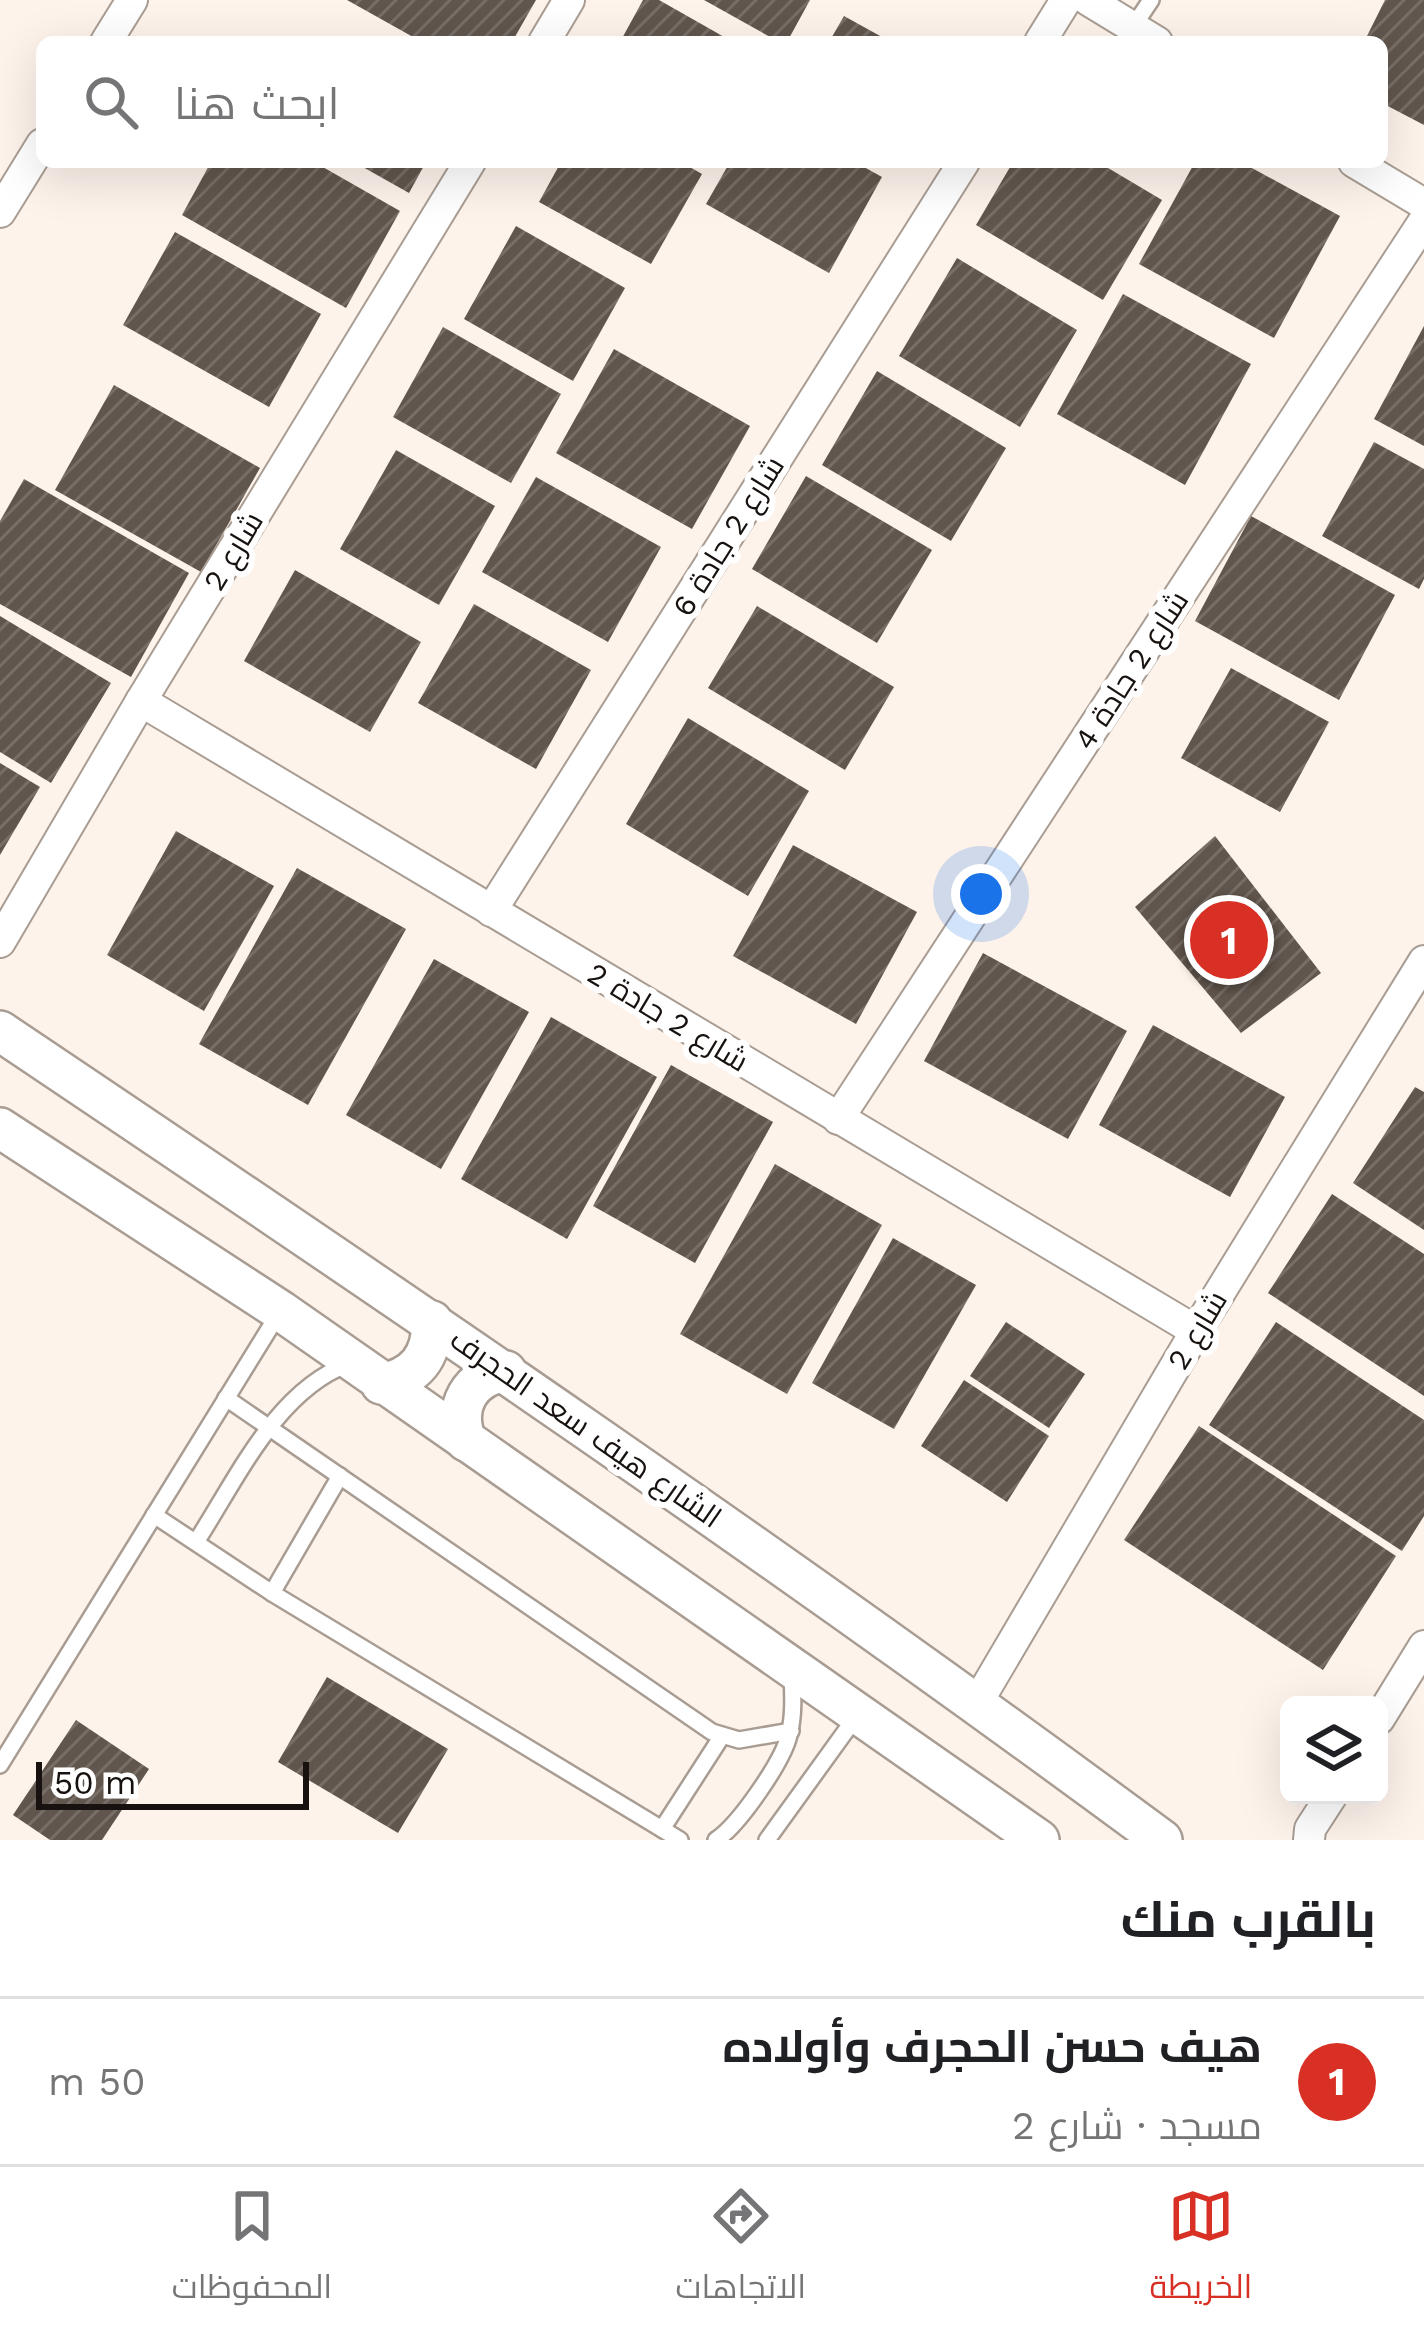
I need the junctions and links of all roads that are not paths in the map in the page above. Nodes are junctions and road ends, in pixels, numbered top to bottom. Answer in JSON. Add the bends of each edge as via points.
{"nodes":[{"id":1,"x":132,"y":0,"type":"edge"},
{"id":2,"x":569,"y":0,"type":"edge"},
{"id":3,"x":1066,"y":0,"type":"edge"},
{"id":4,"x":1088,"y":0,"type":"edge"},
{"id":5,"x":1151,"y":0,"type":"edge"},
{"id":6,"x":1145,"y":35,"type":"edge"},
{"id":7,"x":110,"y":36,"type":"edge"},
{"id":8,"x":548,"y":36,"type":"edge"},
{"id":9,"x":1044,"y":36,"type":"edge"},
{"id":10,"x":36,"y":154,"type":"edge"},
{"id":11,"x":466,"y":168,"type":"edge"},
{"id":12,"x":960,"y":168,"type":"edge"},
{"id":13,"x":1364,"y":168,"type":"edge"},
{"id":14,"x":1424,"y":204,"type":"edge"},
{"id":15,"x":0,"y":212,"type":"edge"},
{"id":16,"x":1424,"y":220,"type":"edge"},
{"id":17,"x":142,"y":701,"type":"junction"},
{"id":18,"x":491,"y":911,"type":"junction"},
{"id":19,"x":0,"y":942,"type":"edge"},
{"id":20,"x":1424,"y":961,"type":"edge"},
{"id":21,"x":0,"y":1030,"type":"edge"},
{"id":22,"x":838,"y":1119,"type":"junction"},
{"id":23,"x":0,"y":1128,"type":"edge"},
{"id":24,"x":280,"y":1311,"type":"junction"},
{"id":25,"x":432,"y":1321,"type":"junction"},
{"id":26,"x":1196,"y":1331,"type":"junction"},
{"id":27,"x":506,"y":1371,"type":"junction"},
{"id":28,"x":366,"y":1373,"type":"junction"},
{"id":29,"x":226,"y":1398,"type":"junction"},
{"id":30,"x":272,"y":1426,"type":"junction"},
{"id":31,"x":466,"y":1442,"type":"junction"},
{"id":32,"x":340,"y":1476,"type":"junction"},
{"id":33,"x":154,"y":1515,"type":"junction"},
{"id":34,"x":196,"y":1541,"type":"junction"},
{"id":35,"x":272,"y":1593,"type":"junction"},
{"id":36,"x":1424,"y":1646,"type":"edge"},
{"id":37,"x":792,"y":1665,"type":"junction"},
{"id":38,"x":976,"y":1703,"type":"junction"},
{"id":39,"x":1388,"y":1704,"type":"edge"},
{"id":40,"x":860,"y":1712,"type":"junction"},
{"id":41,"x":790,"y":1731,"type":"junction"},
{"id":42,"x":722,"y":1736,"type":"junction"},
{"id":43,"x":0,"y":1765,"type":"edge"},
{"id":44,"x":1326,"y":1804,"type":"edge"},
{"id":45,"x":662,"y":1829,"type":"junction"},
{"id":46,"x":1305,"y":1836,"type":"edge"},
{"id":47,"x":680,"y":1840,"type":"edge"},
{"id":48,"x":716,"y":1840,"type":"edge"},
{"id":49,"x":767,"y":1840,"type":"edge"},
{"id":50,"x":1039,"y":1840,"type":"edge"},
{"id":51,"x":1162,"y":1840,"type":"edge"}],
"edges":[{"from":1,"to":7,"type":"street"},
{"from":2,"to":8,"type":"street"},
{"from":3,"to":9,"type":"street"},
{"from":4,"to":6,"type":"street"},
{"from":5,"to":6,"type":"lane"},
{"from":10,"to":15,"type":"street"},
{"from":11,"to":17,"type":"street","name":"شارع 2"},
{"from":12,"to":18,"type":"street","name":"شارع 2 جادة 6"},
{"from":13,"to":14,"type":"street"},
{"from":16,"to":22,"type":"street","name":"شارع 2 جادة 4"},
{"from":17,"to":18,"type":"street","name":"شارع 2 جادة 2"},
{"from":17,"to":19,"type":"street","name":"شارع 2"},
{"from":18,"to":22,"type":"street","name":"شارع 2 جادة 2"},
{"from":20,"to":26,"type":"street","name":"شارع 2"},
{"from":21,"to":25,"type":"street","name":"الشارع هيف سعد الحجرف"},
{"from":22,"to":26,"type":"street","name":"شارع 2 جادة 2"},
{"from":23,"to":24,"type":"street"},
{"from":24,"to":28,"type":"street"},
{"from":24,"to":29,"type":"lane"},
{"from":25,"to":27,"type":"street","name":"الشارع هيف سعد الحجرف"},
{"from":25,"to":28,"type":"street","via":[[426,1357],[399,1380]]},
{"from":26,"to":38,"type":"street","name":"شارع 2"},
{"from":27,"to":31,"type":"street","via":[[476,1382],[466,1395]]},
{"from":27,"to":38,"type":"street","name":"الشارع هيف سعد الحجرف"},
{"from":28,"to":30,"type":"lane","via":[[307,1384]]},
{"from":28,"to":31,"type":"street"},
{"from":29,"to":30,"type":"lane"},
{"from":29,"to":33,"type":"lane"},
{"from":30,"to":32,"type":"lane"},
{"from":30,"to":34,"type":"lane"},
{"from":31,"to":37,"type":"street"},
{"from":32,"to":35,"type":"lane"},
{"from":32,"to":42,"type":"lane"},
{"from":33,"to":34,"type":"lane"},
{"from":33,"to":43,"type":"lane"},
{"from":34,"to":35,"type":"lane"},
{"from":35,"to":45,"type":"lane"},
{"from":36,"to":39,"type":"street"},
{"from":37,"to":40,"type":"street"},
{"from":37,"to":41,"type":"lane"},
{"from":38,"to":51,"type":"street","name":"الشارع هيف سعد الحجرف"},
{"from":40,"to":49,"type":"lane"},
{"from":40,"to":50,"type":"street"},
{"from":41,"to":42,"type":"lane","via":[[756,1740]]},
{"from":41,"to":48,"type":"lane","via":[[781,1755]]},
{"from":42,"to":45,"type":"lane"},
{"from":44,"to":46,"type":"street"},
{"from":45,"to":47,"type":"lane"}]}
